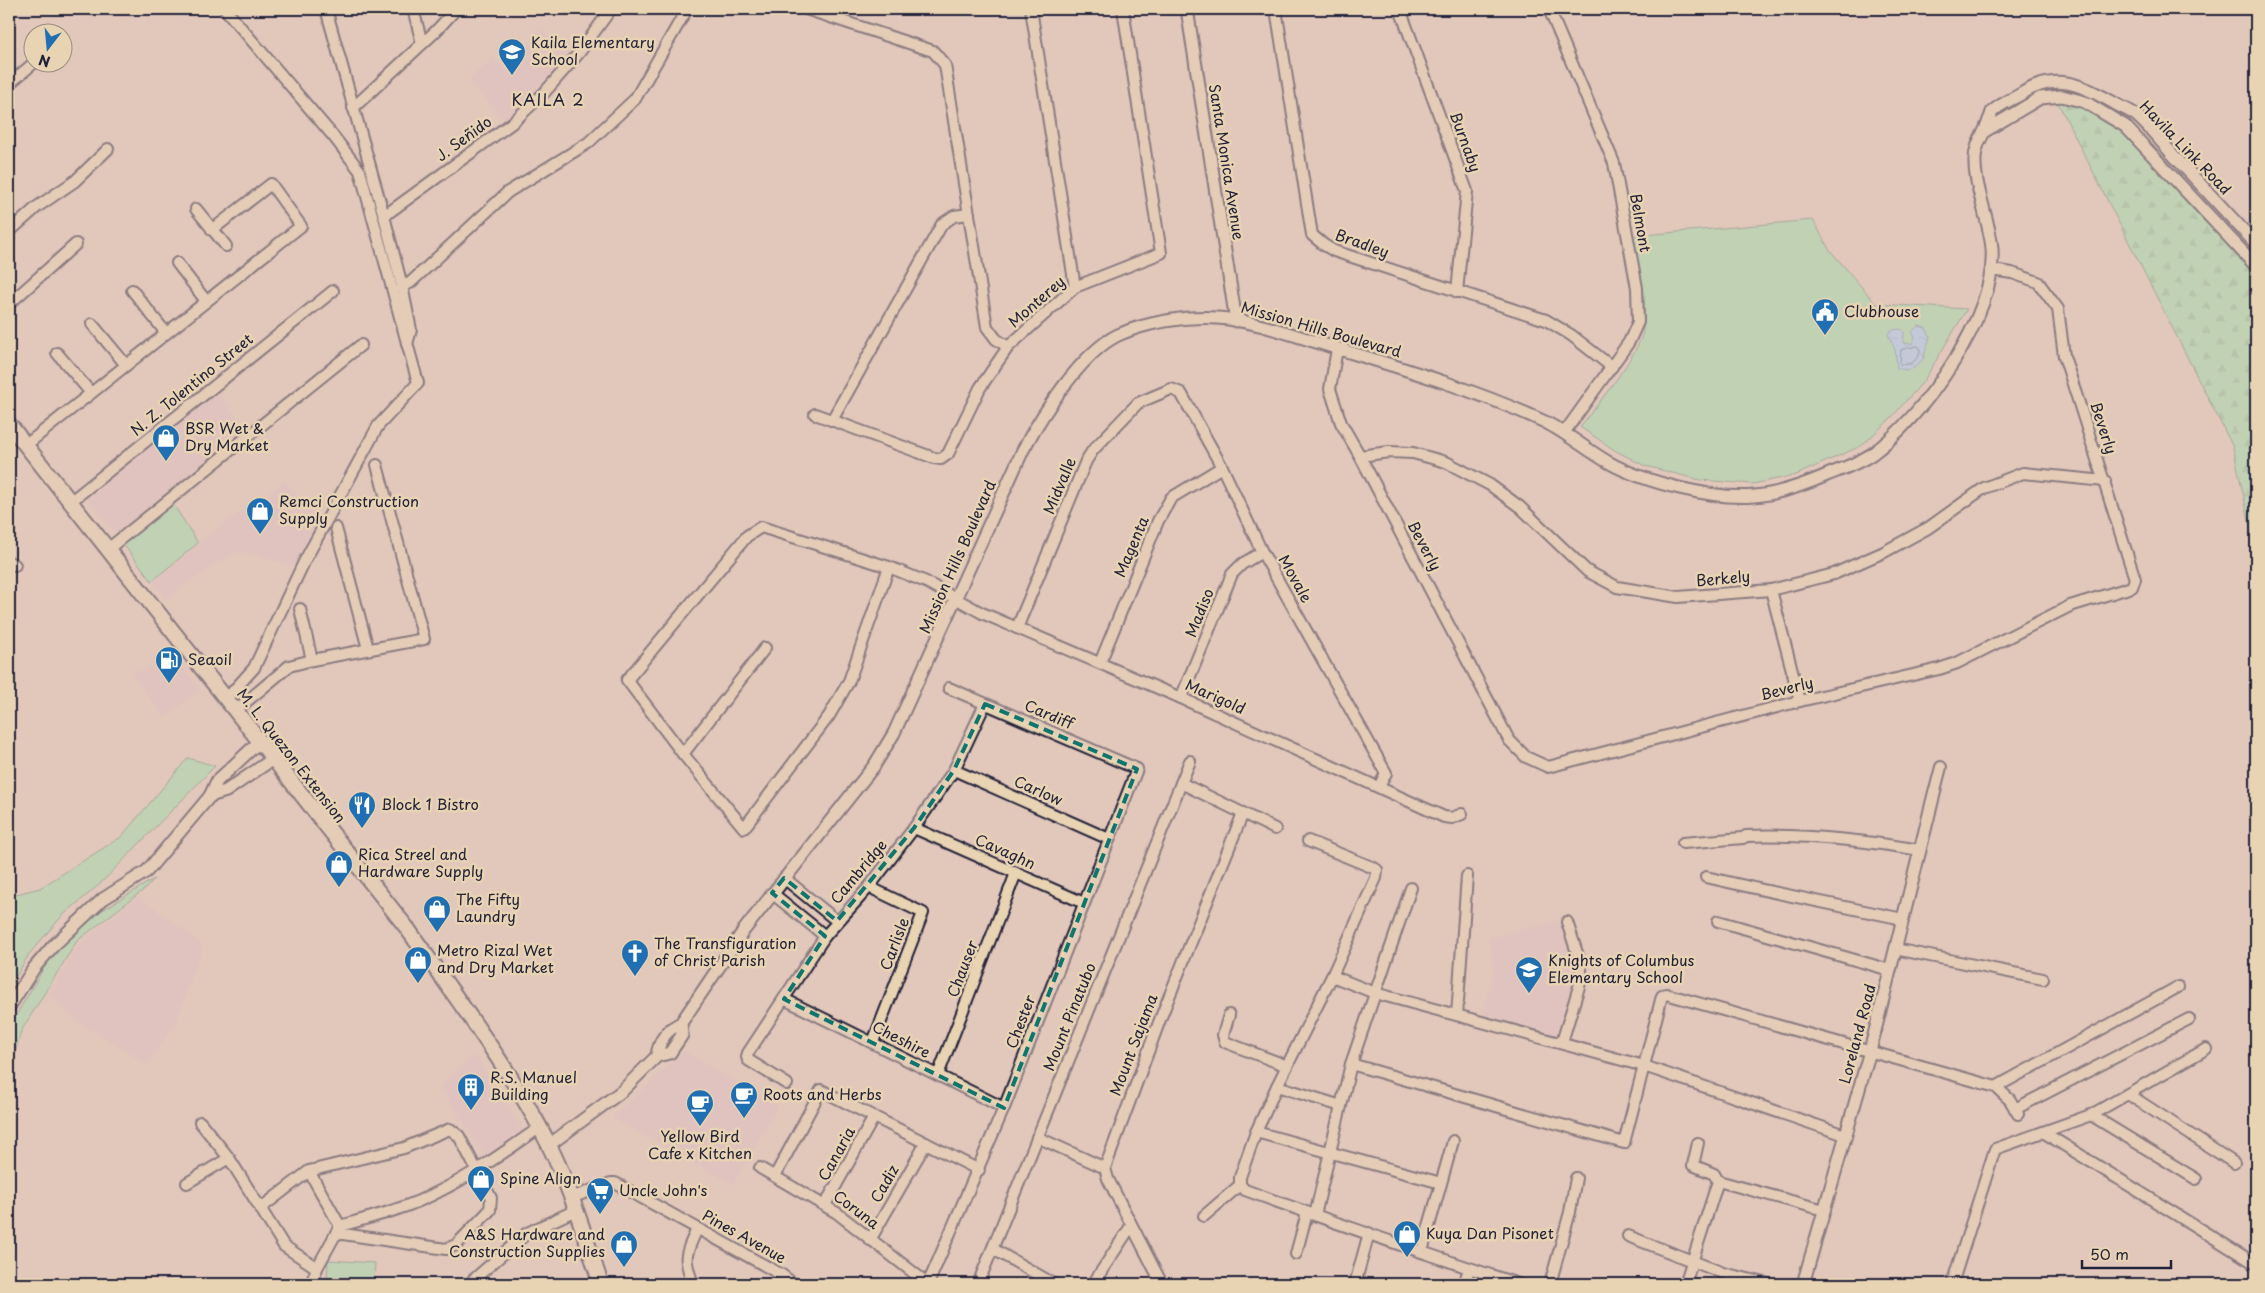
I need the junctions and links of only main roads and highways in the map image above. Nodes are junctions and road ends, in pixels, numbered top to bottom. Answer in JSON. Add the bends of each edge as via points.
{"nodes":[{"id":1,"x":9,"y":424,"type":"edge"},
{"id":2,"x":601,"y":1284,"type":"edge"}],
"edges":[{"from":1,"to":2,"type":"main road","name":"M. L. Quezon Extension","via":[[407,928],[481,1035],[549,1145],[574,1204]]}]}
